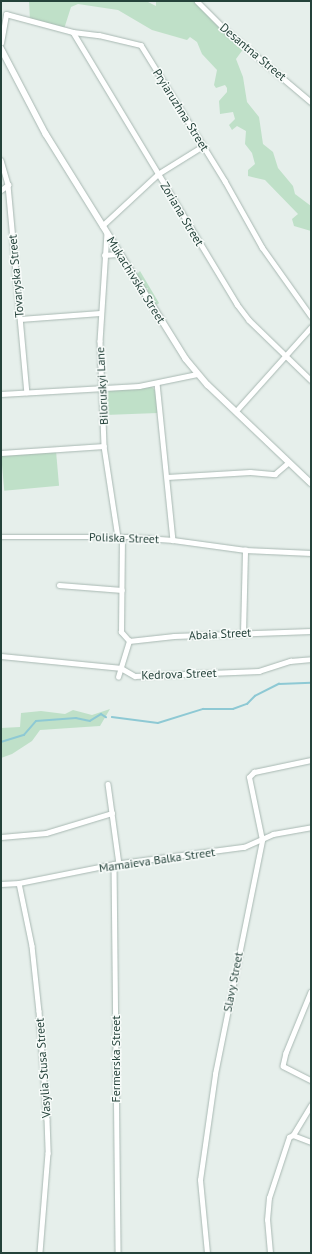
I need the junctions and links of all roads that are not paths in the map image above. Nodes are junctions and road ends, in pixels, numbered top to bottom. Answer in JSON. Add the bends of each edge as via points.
{"nodes":[{"id":1,"x":197,"y":1,"type":"edge"},
{"id":2,"x":73,"y":32,"type":"junction"},
{"id":3,"x":1,"y":43,"type":"edge"},
{"id":4,"x":1,"y":48,"type":"edge"},
{"id":5,"x":311,"y":102,"type":"edge"},
{"id":6,"x":203,"y":146,"type":"junction"},
{"id":7,"x":1,"y":160,"type":"edge"},
{"id":8,"x":158,"y":174,"type":"junction"},
{"id":9,"x":8,"y":185,"type":"junction"},
{"id":10,"x":1,"y":190,"type":"edge"},
{"id":11,"x":102,"y":226,"type":"junction"},
{"id":12,"x":106,"y":233,"type":"junction"},
{"id":13,"x":120,"y":254,"type":"junction"},
{"id":14,"x":104,"y":255,"type":"junction"},
{"id":15,"x":100,"y":313,"type":"junction"},
{"id":16,"x":311,"y":316,"type":"edge"},
{"id":17,"x":20,"y":319,"type":"junction"},
{"id":18,"x":311,"y":327,"type":"edge"},
{"id":19,"x":285,"y":354,"type":"junction"},
{"id":20,"x":198,"y":374,"type":"junction"},
{"id":21,"x":311,"y":380,"type":"edge"},
{"id":22,"x":157,"y":383,"type":"junction"},
{"id":23,"x":102,"y":387,"type":"junction"},
{"id":24,"x":27,"y":392,"type":"junction"},
{"id":25,"x":1,"y":394,"type":"edge"},
{"id":26,"x":236,"y":411,"type":"junction"},
{"id":27,"x":104,"y":446,"type":"junction"},
{"id":28,"x":1,"y":453,"type":"edge"},
{"id":29,"x":289,"y":462,"type":"junction"},
{"id":30,"x":167,"y":477,"type":"junction"},
{"id":31,"x":311,"y":483,"type":"edge"},
{"id":32,"x":1,"y":537,"type":"edge"},
{"id":33,"x":120,"y":538,"type":"junction"},
{"id":34,"x":173,"y":540,"type":"junction"},
{"id":35,"x":245,"y":550,"type":"junction"},
{"id":36,"x":311,"y":553,"type":"edge"},
{"id":37,"x":59,"y":585,"type":"dead end"},
{"id":38,"x":122,"y":590,"type":"junction"},
{"id":39,"x":311,"y":631,"type":"edge"},
{"id":40,"x":243,"y":633,"type":"junction"},
{"id":41,"x":129,"y":641,"type":"junction"},
{"id":42,"x":1,"y":656,"type":"edge"},
{"id":43,"x":311,"y":659,"type":"edge"},
{"id":44,"x":121,"y":668,"type":"junction"},
{"id":45,"x":118,"y":677,"type":"dead end"},
{"id":46,"x":311,"y":760,"type":"edge"},
{"id":47,"x":108,"y":784,"type":"dead end"},
{"id":48,"x":112,"y":813,"type":"junction"},
{"id":49,"x":311,"y":827,"type":"edge"},
{"id":50,"x":1,"y":837,"type":"edge"},
{"id":51,"x":262,"y":840,"type":"junction"},
{"id":52,"x":116,"y":864,"type":"junction"},
{"id":53,"x":1,"y":884,"type":"edge"},
{"id":54,"x":19,"y":884,"type":"junction"},
{"id":55,"x":311,"y":992,"type":"edge"},
{"id":56,"x":311,"y":1080,"type":"edge"},
{"id":57,"x":311,"y":1105,"type":"edge"},
{"id":58,"x":291,"y":1136,"type":"junction"},
{"id":59,"x":311,"y":1142,"type":"edge"},
{"id":60,"x":40,"y":1253,"type":"edge"},
{"id":61,"x":118,"y":1253,"type":"edge"},
{"id":62,"x":207,"y":1253,"type":"edge"},
{"id":63,"x":270,"y":1253,"type":"edge"}],
"edges":[{"from":1,"to":5,"type":"street","name":"Desantna Street","via":[[228,32]]},
{"from":2,"to":3,"type":"street","name":"Pryiaruzhna Street","via":[[6,14]]},
{"from":2,"to":6,"type":"street","name":"Pryiaruzhna Street","via":[[141,45]]},
{"from":2,"to":8,"type":"street","name":"Zoriana Street"},
{"from":4,"to":11,"type":"street","name":"Mukachivska Street","via":[[46,134]]},
{"from":6,"to":8,"type":"street"},
{"from":6,"to":16,"type":"street","name":"Pryiaruzhna Street","via":[[262,247]]},
{"from":7,"to":9,"type":"street","name":"Tovaryska Street"},
{"from":8,"to":11,"type":"street"},
{"from":8,"to":19,"type":"street","name":"Zoriana Street","via":[[237,304]]},
{"from":9,"to":10,"type":"street"},
{"from":9,"to":17,"type":"street","name":"Tovaryska Street"},
{"from":11,"to":12,"type":"street","name":"Mukachivska Street"},
{"from":12,"to":13,"type":"street","name":"Mukachivska Street"},
{"from":12,"to":14,"type":"street","name":"Biloruskyi Lane"},
{"from":13,"to":14,"type":"street"},
{"from":13,"to":20,"type":"street","name":"Mukachivska Street"},
{"from":14,"to":15,"type":"street","name":"Biloruskyi Lane"},
{"from":15,"to":17,"type":"street"},
{"from":15,"to":23,"type":"street","name":"Biloruskyi Lane"},
{"from":17,"to":24,"type":"street","name":"Tovaryska Street"},
{"from":18,"to":19,"type":"street"},
{"from":19,"to":21,"type":"street","name":"Zoriana Street"},
{"from":19,"to":26,"type":"street"},
{"from":20,"to":22,"type":"street"},
{"from":20,"to":26,"type":"street","name":"Mukachivska Street"},
{"from":22,"to":23,"type":"street"},
{"from":22,"to":30,"type":"street"},
{"from":23,"to":24,"type":"street"},
{"from":23,"to":27,"type":"street","name":"Biloruskyi Lane"},
{"from":24,"to":25,"type":"street"},
{"from":26,"to":29,"type":"street","name":"Mukachivska Street"},
{"from":27,"to":28,"type":"street"},
{"from":27,"to":33,"type":"street","name":"Biloruskyi Lane"},
{"from":29,"to":30,"type":"street","via":[[275,474],[250,472]]},
{"from":29,"to":31,"type":"street","name":"Mukachivska Street"},
{"from":30,"to":34,"type":"street"},
{"from":32,"to":33,"type":"street","name":"Poliska Street"},
{"from":33,"to":34,"type":"street","name":"Poliska Street"},
{"from":33,"to":38,"type":"street","name":"Biloruskyi Lane"},
{"from":34,"to":35,"type":"street","name":"Poliska Street"},
{"from":35,"to":36,"type":"street","name":"Poliska Street"},
{"from":35,"to":40,"type":"street"},
{"from":37,"to":38,"type":"street"},
{"from":38,"to":41,"type":"street","name":"Biloruskyi Lane","via":[[122,632]]},
{"from":39,"to":40,"type":"street","name":"Abaia Street"},
{"from":40,"to":41,"type":"street","name":"Abaia Street"},
{"from":41,"to":44,"type":"street"},
{"from":42,"to":44,"type":"street","name":"Kedrova Street"},
{"from":43,"to":44,"type":"street","name":"Kedrova Street","via":[[290,661],[259,671],[206,674],[135,676]]},
{"from":44,"to":45,"type":"street"},
{"from":46,"to":51,"type":"street","name":"Slavy Street","via":[[251,774],[249,781]]},
{"from":47,"to":48,"type":"street","name":"Fermerska Street"},
{"from":48,"to":50,"type":"street","via":[[46,833]]},
{"from":48,"to":52,"type":"street","name":"Fermerska Street"},
{"from":49,"to":51,"type":"street","name":"Mamaieva Balka Street","via":[[273,834]]},
{"from":51,"to":52,"type":"street","name":"Mamaieva Balka Street","via":[[244,847],[198,855]]},
{"from":51,"to":62,"type":"street","name":"Slavy Street","via":[[215,1074],[201,1173]]},
{"from":52,"to":54,"type":"street","name":"Mamaieva Balka Street"},
{"from":52,"to":61,"type":"street","name":"Fermerska Street"},
{"from":53,"to":54,"type":"street","name":"Mamaieva Balka Street"},
{"from":54,"to":60,"type":"street","name":"Vasylia Stusa Street","via":[[32,946],[47,1119],[48,1153]]},
{"from":55,"to":56,"type":"street","via":[[283,1066]]},
{"from":57,"to":58,"type":"street"},
{"from":58,"to":59,"type":"street"},
{"from":58,"to":63,"type":"street","via":[[269,1198],[266,1220]]}]}
